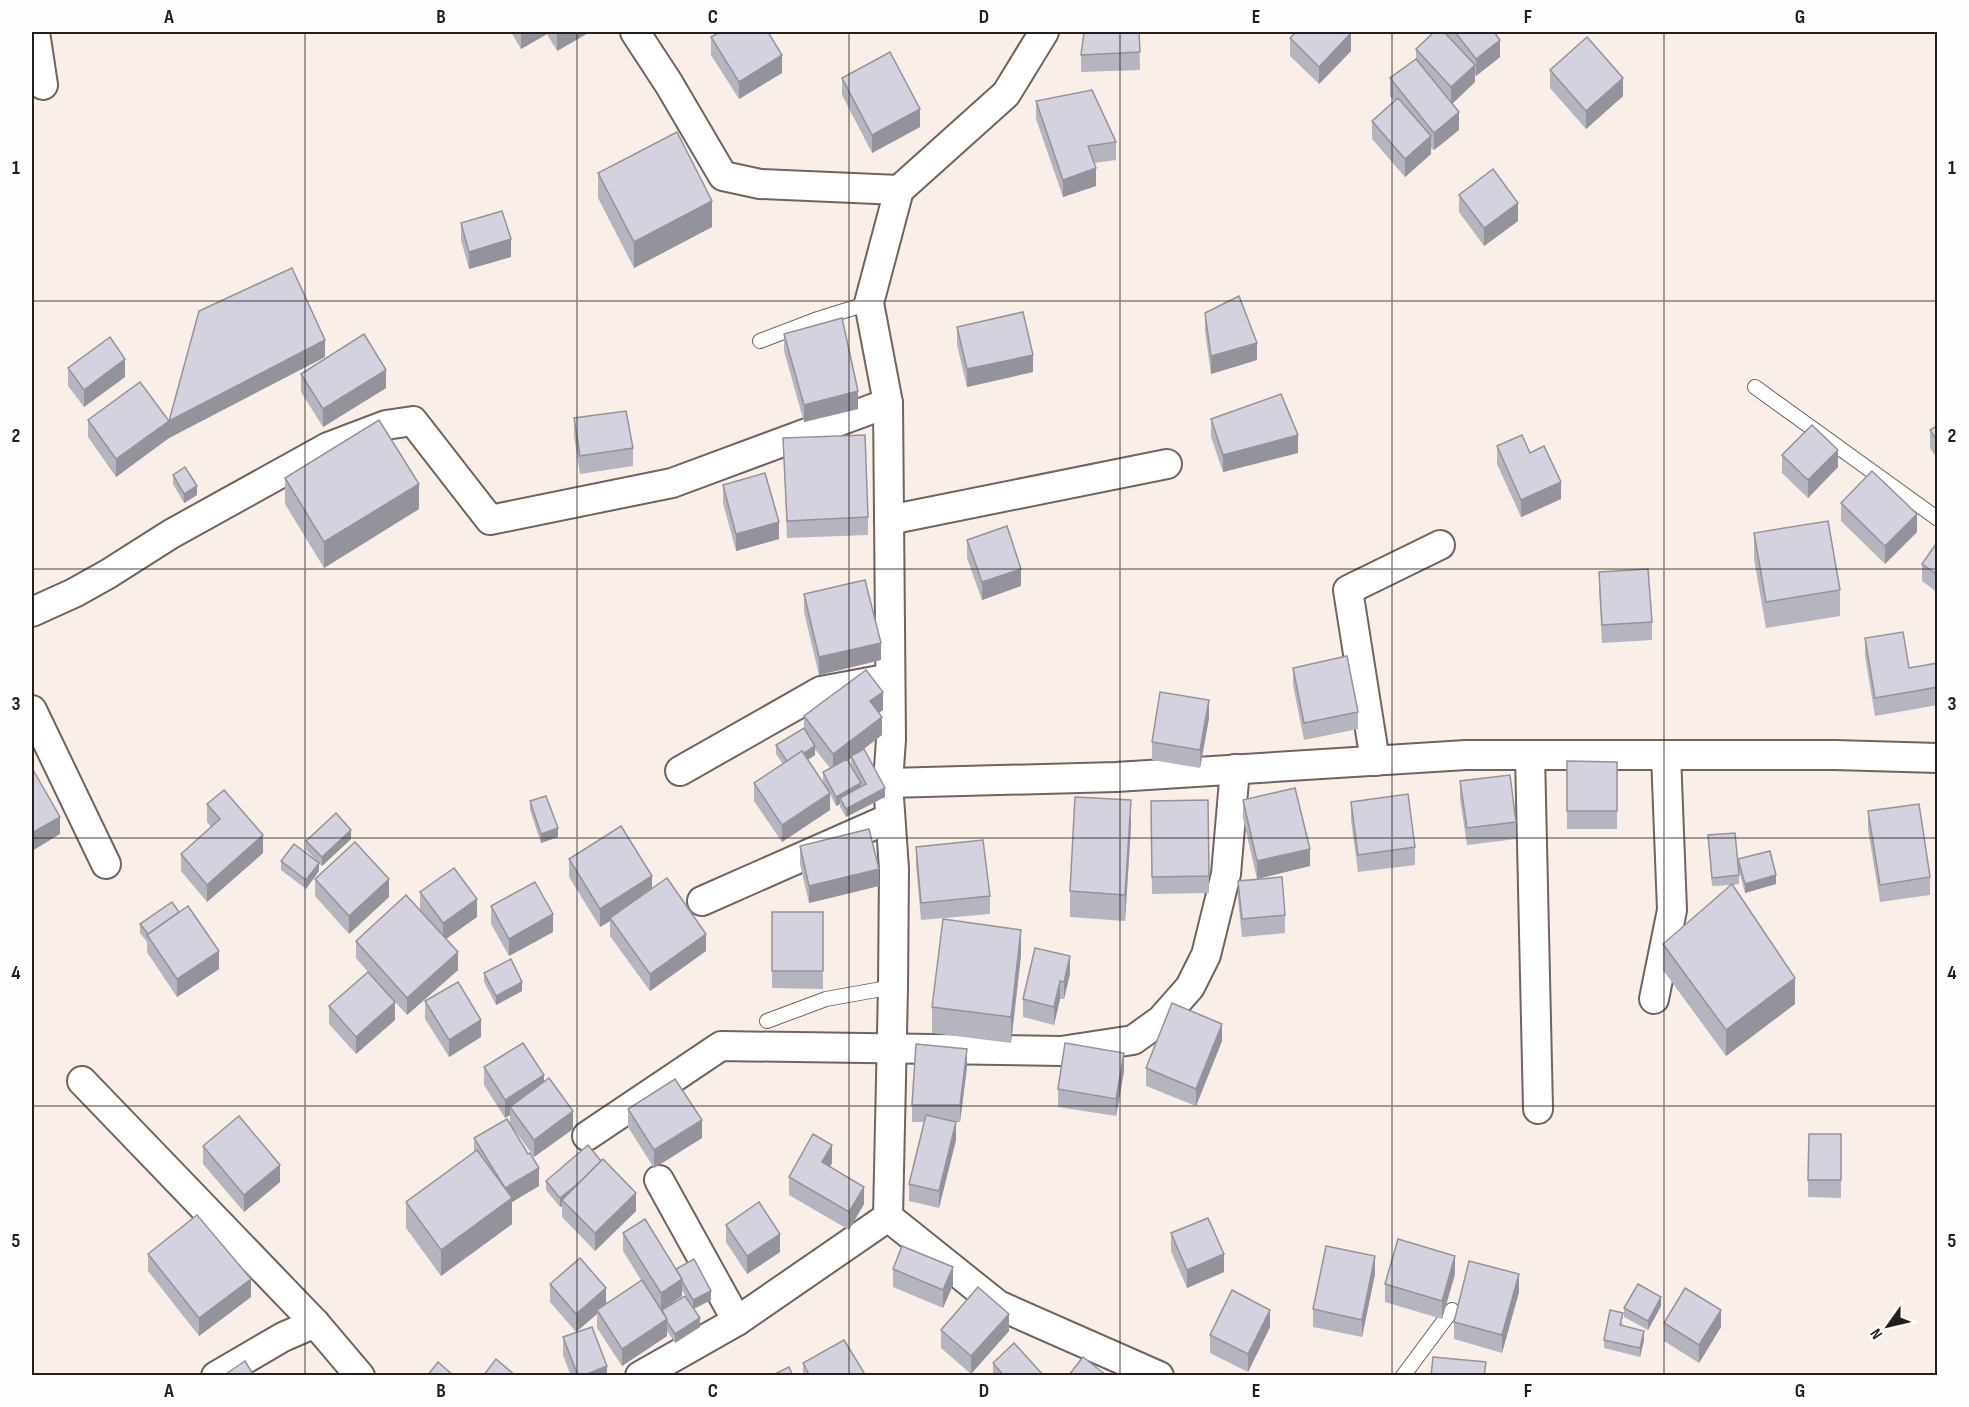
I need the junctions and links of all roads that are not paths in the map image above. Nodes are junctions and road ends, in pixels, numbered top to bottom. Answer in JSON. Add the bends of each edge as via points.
{"nodes":[{"id":1,"x":35,"y":32,"type":"edge"},
{"id":2,"x":635,"y":32,"type":"edge"},
{"id":3,"x":1044,"y":32,"type":"edge"},
{"id":4,"x":43,"y":85,"type":"dead end"},
{"id":5,"x":899,"y":190,"type":"junction"},
{"id":6,"x":869,"y":303,"type":"junction"},
{"id":7,"x":760,"y":341,"type":"dead end"},
{"id":8,"x":1755,"y":387,"type":"dead end"},
{"id":9,"x":888,"y":403,"type":"junction"},
{"id":10,"x":1167,"y":464,"type":"dead end"},
{"id":11,"x":1938,"y":519,"type":"edge"},
{"id":12,"x":889,"y":520,"type":"junction"},
{"id":13,"x":1440,"y":545,"type":"dead end"},
{"id":14,"x":32,"y":612,"type":"edge"},
{"id":15,"x":891,"y":678,"type":"junction"},
{"id":16,"x":32,"y":710,"type":"edge"},
{"id":17,"x":1530,"y":755,"type":"junction"},
{"id":18,"x":1666,"y":755,"type":"junction"},
{"id":19,"x":1938,"y":758,"type":"edge"},
{"id":20,"x":1375,"y":761,"type":"junction"},
{"id":21,"x":1235,"y":769,"type":"junction"},
{"id":22,"x":680,"y":771,"type":"dead end"},
{"id":23,"x":888,"y":783,"type":"junction"},
{"id":24,"x":890,"y":818,"type":"junction"},
{"id":25,"x":106,"y":864,"type":"dead end"},
{"id":26,"x":702,"y":901,"type":"dead end"},
{"id":27,"x":893,"y":987,"type":"junction"},
{"id":28,"x":1654,"y":999,"type":"dead end"},
{"id":29,"x":767,"y":1021,"type":"dead end"},
{"id":30,"x":892,"y":1049,"type":"junction"},
{"id":31,"x":82,"y":1081,"type":"dead end"},
{"id":32,"x":1538,"y":1109,"type":"dead end"},
{"id":33,"x":587,"y":1136,"type":"dead end"},
{"id":34,"x":659,"y":1180,"type":"dead end"},
{"id":35,"x":888,"y":1217,"type":"junction"},
{"id":36,"x":1452,"y":1311,"type":"dead end"},
{"id":37,"x":736,"y":1321,"type":"junction"},
{"id":38,"x":315,"y":1323,"type":"junction"},
{"id":39,"x":216,"y":1376,"type":"edge"},
{"id":40,"x":360,"y":1376,"type":"edge"},
{"id":41,"x":640,"y":1376,"type":"edge"},
{"id":42,"x":1159,"y":1376,"type":"edge"},
{"id":43,"x":1403,"y":1376,"type":"edge"}],
"edges":[{"from":1,"to":4,"type":"street"},
{"from":2,"to":5,"type":"street","via":[[723,176],[760,184]]},
{"from":3,"to":5,"type":"street","via":[[1006,94]]},
{"from":5,"to":6,"type":"street"},
{"from":6,"to":7,"type":"lane"},
{"from":6,"to":9,"type":"street"},
{"from":8,"to":11,"type":"lane"},
{"from":9,"to":12,"type":"street"},
{"from":9,"to":14,"type":"street","via":[[672,483],[490,520],[412,421],[386,425],[328,447],[74,593]]},
{"from":10,"to":12,"type":"street"},
{"from":12,"to":15,"type":"street"},
{"from":13,"to":20,"type":"street","via":[[1348,590]]},
{"from":15,"to":22,"type":"street","via":[[821,692]]},
{"from":15,"to":23,"type":"street"},
{"from":16,"to":25,"type":"street"},
{"from":17,"to":18,"type":"street"},
{"from":17,"to":20,"type":"street"},
{"from":17,"to":32,"type":"street"},
{"from":18,"to":19,"type":"street"},
{"from":18,"to":28,"type":"street","via":[[1671,910]]},
{"from":20,"to":21,"type":"street"},
{"from":21,"to":23,"type":"street","via":[[1116,777]]},
{"from":21,"to":30,"type":"street","via":[[1226,874],[1206,955],[1190,987],[1161,1020],[1133,1040],[1061,1051]]},
{"from":23,"to":24,"type":"street"},
{"from":24,"to":26,"type":"street"},
{"from":24,"to":27,"type":"street","via":[[894,869]]},
{"from":27,"to":29,"type":"lane","via":[[826,999]]},
{"from":27,"to":30,"type":"street"},
{"from":30,"to":33,"type":"street","via":[[721,1046]]},
{"from":30,"to":35,"type":"street"},
{"from":31,"to":38,"type":"street"},
{"from":34,"to":37,"type":"street"},
{"from":35,"to":37,"type":"street"},
{"from":35,"to":42,"type":"street","via":[[998,1305]]},
{"from":36,"to":43,"type":"lane"},
{"from":37,"to":41,"type":"street"},
{"from":38,"to":39,"type":"street"},
{"from":38,"to":40,"type":"street"}]}
